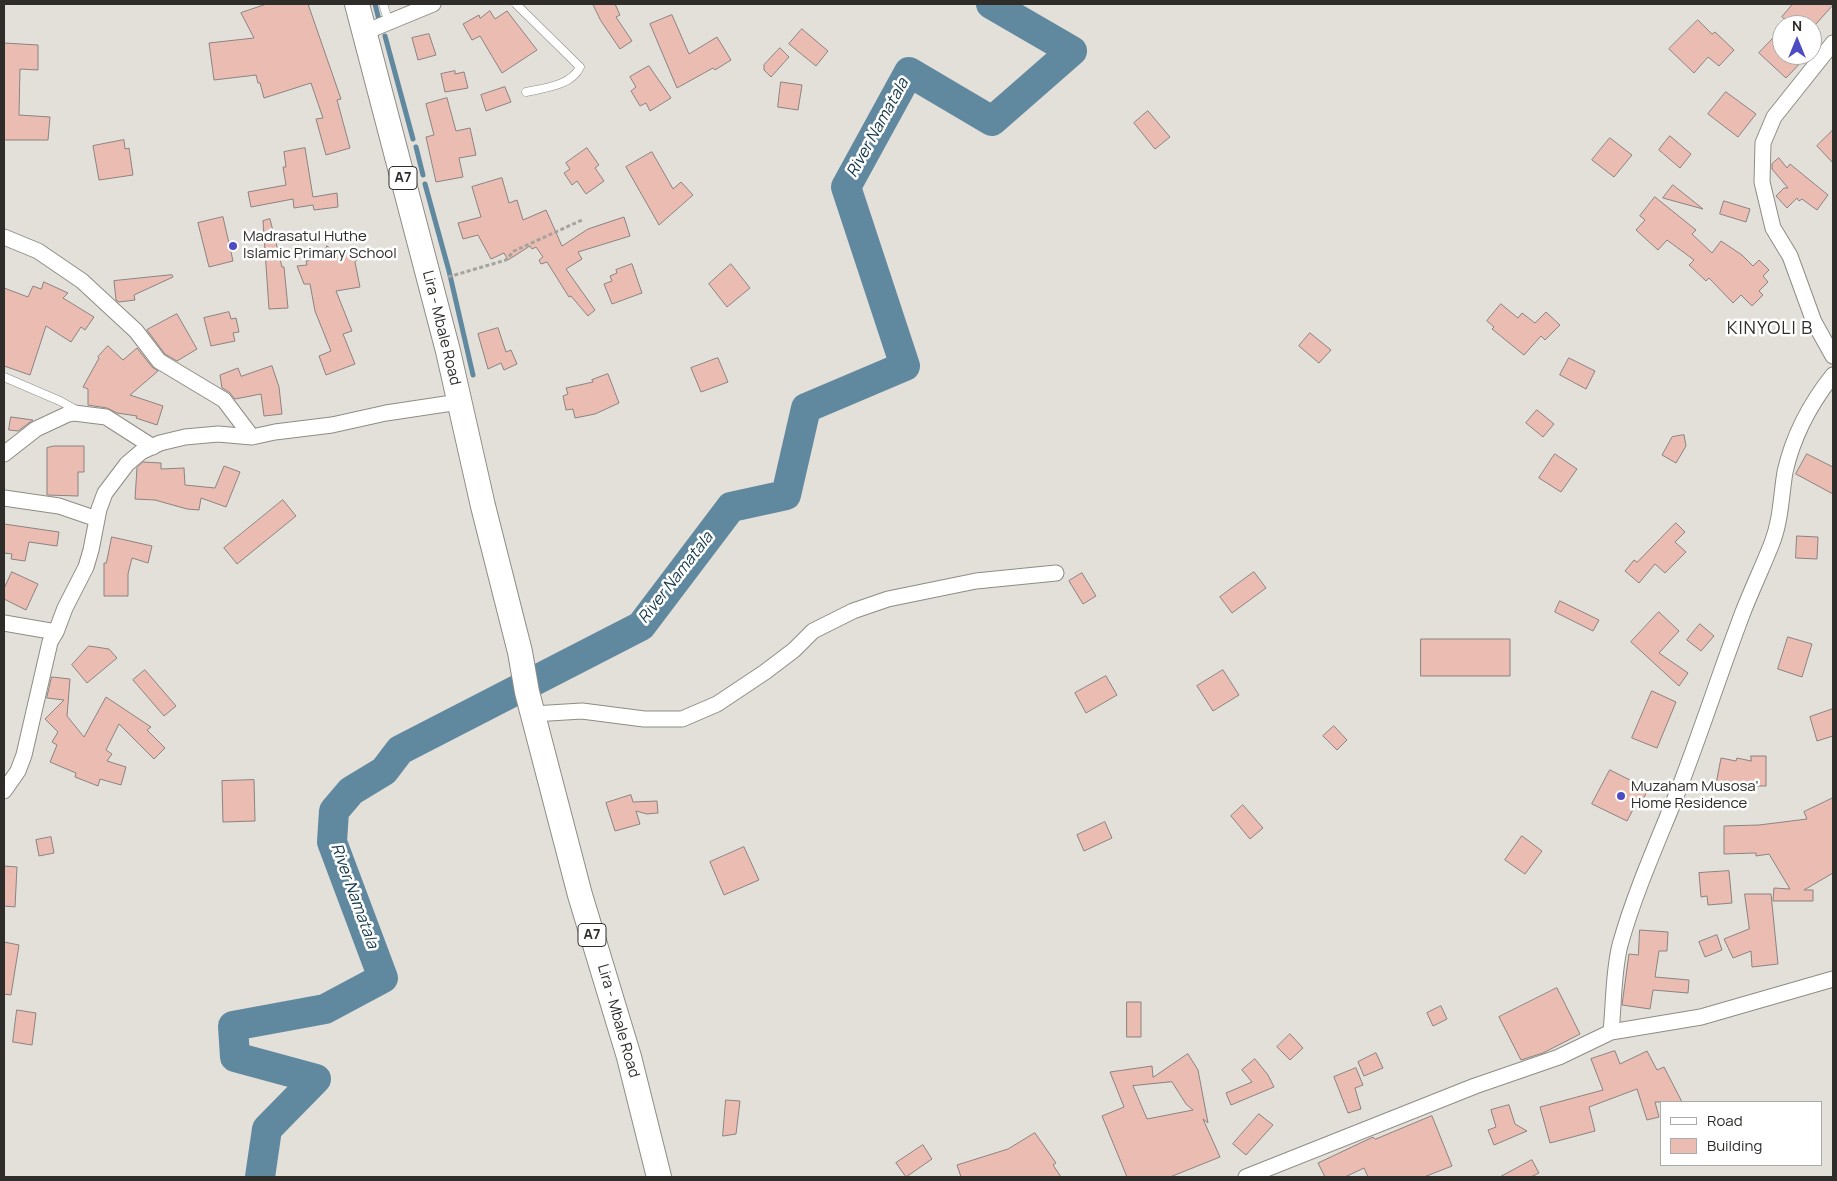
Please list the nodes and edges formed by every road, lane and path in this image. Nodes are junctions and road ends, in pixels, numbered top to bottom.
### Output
1 (358, 4) edge
2 (383, 4) edge
3 (433, 4) edge
4 (516, 4) edge
5 (389, 23) junction
6 (365, 32) junction
7 (1833, 44) edge
8 (526, 92) dead end
9 (582, 220) dead end
10 (4, 237) edge
11 (429, 282) junction
12 (1833, 356) edge
13 (1833, 375) edge
14 (4, 377) edge
15 (459, 402) junction
16 (82, 413) junction
17 (252, 437) junction
18 (153, 447) junction
19 (4, 454) edge
20 (4, 498) edge
21 (97, 519) junction
22 (1056, 573) dead end
23 (4, 623) edge
24 (56, 632) junction
25 (530, 703) junction
26 (4, 790) edge
27 (1833, 978) edge
28 (1612, 1032) junction
29 (659, 1177) edge
30 (1246, 1177) edge

1 - 6 main road, Lira - Mbale Road / A7
2 - 5 lane
3 - 5 street
4 - 8 lane
5 - 6 street
6 - 11 main road, Lira - Mbale Road / A7
7 - 12 street
9 - 11 path
10 - 17 street
11 - 15 main road, Lira - Mbale Road / A7
13 - 28 street
14 - 16 lane
15 - 17 street
15 - 25 main road, Lira - Mbale Road / A7
16 - 18 street
16 - 19 street
17 - 18 street
18 - 21 street
20 - 21 street
21 - 24 street
22 - 25 street
23 - 24 street
24 - 26 street
25 - 29 main road, Lira - Mbale Road / A7
27 - 28 street
28 - 30 street

